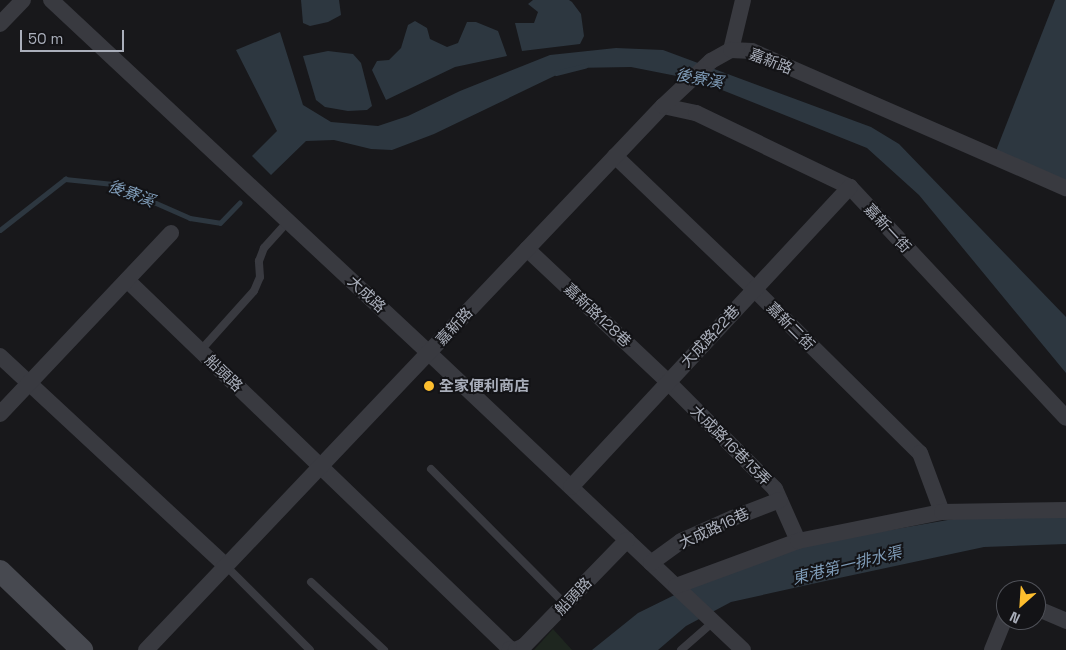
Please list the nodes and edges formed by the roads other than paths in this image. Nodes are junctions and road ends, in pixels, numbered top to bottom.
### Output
1 (23, 0) edge
2 (51, 0) edge
3 (743, 0) edge
4 (0, 24) edge
5 (731, 50) junction
6 (668, 101) junction
7 (615, 156) junction
8 (850, 187) junction
9 (1066, 188) edge
10 (288, 221) junction
11 (171, 233) dead end
12 (528, 249) junction
13 (127, 280) junction
14 (754, 289) junction
15 (201, 350) junction
16 (430, 352) junction
17 (0, 356) edge
18 (668, 382) junction
19 (28, 385) junction
20 (0, 414) edge
21 (1066, 418) edge
22 (322, 467) junction
23 (431, 469) dead end
24 (571, 487) junction
25 (780, 500) junction
26 (1066, 510) edge
27 (942, 512) junction
28 (627, 540) junction
29 (798, 541) junction
30 (651, 563) junction
31 (225, 566) junction
32 (0, 571) edge
33 (311, 582) dead end
34 (678, 588) junction
35 (565, 604) junction
36 (1046, 612) edge
37 (1066, 621) edge
38 (713, 622) junction
39 (1000, 630) edge
40 (82, 650) edge
41 (146, 650) edge
42 (310, 650) edge
43 (384, 650) edge
44 (516, 650) edge
45 (681, 650) edge
46 (744, 650) edge
47 (992, 650) edge

1 - 4 street
2 - 10 street, 大成路
3 - 5 street
5 - 6 street, 嘉新路
5 - 9 street, 嘉新路
6 - 7 street, 嘉新路
6 - 8 street, 嘉新一街
7 - 12 street, 嘉新路
7 - 14 street, 嘉新二街
8 - 14 street, 大成路22巷
8 - 21 street, 嘉新一街
10 - 15 lane
10 - 16 street, 大成路
11 - 13 street
12 - 16 street, 嘉新路
12 - 18 street, 嘉新路128巷
13 - 15 street, 船頭路
13 - 19 street
14 - 18 street, 大成路22巷
14 - 27 street, 嘉新二街
15 - 22 street, 船頭路
16 - 22 street
16 - 24 street, 大成路
17 - 19 street
18 - 24 street, 大成路22巷
18 - 25 street, 大成路16巷13弄
19 - 20 street
19 - 31 street
22 - 31 street
22 - 44 street, 船頭路
23 - 35 lane
24 - 28 street, 大成路
25 - 29 street, 大成路16巷13弄
25 - 30 street, 大成路16巷
26 - 27 street
27 - 29 street
28 - 30 street, 大成路
28 - 35 street, 船頭路
29 - 34 street
30 - 34 street, 大成路
31 - 41 street
31 - 42 lane
32 - 40 main road
33 - 43 lane
34 - 38 street
35 - 44 street, 船頭路
36 - 37 street
38 - 45 lane
38 - 46 street
39 - 47 street

